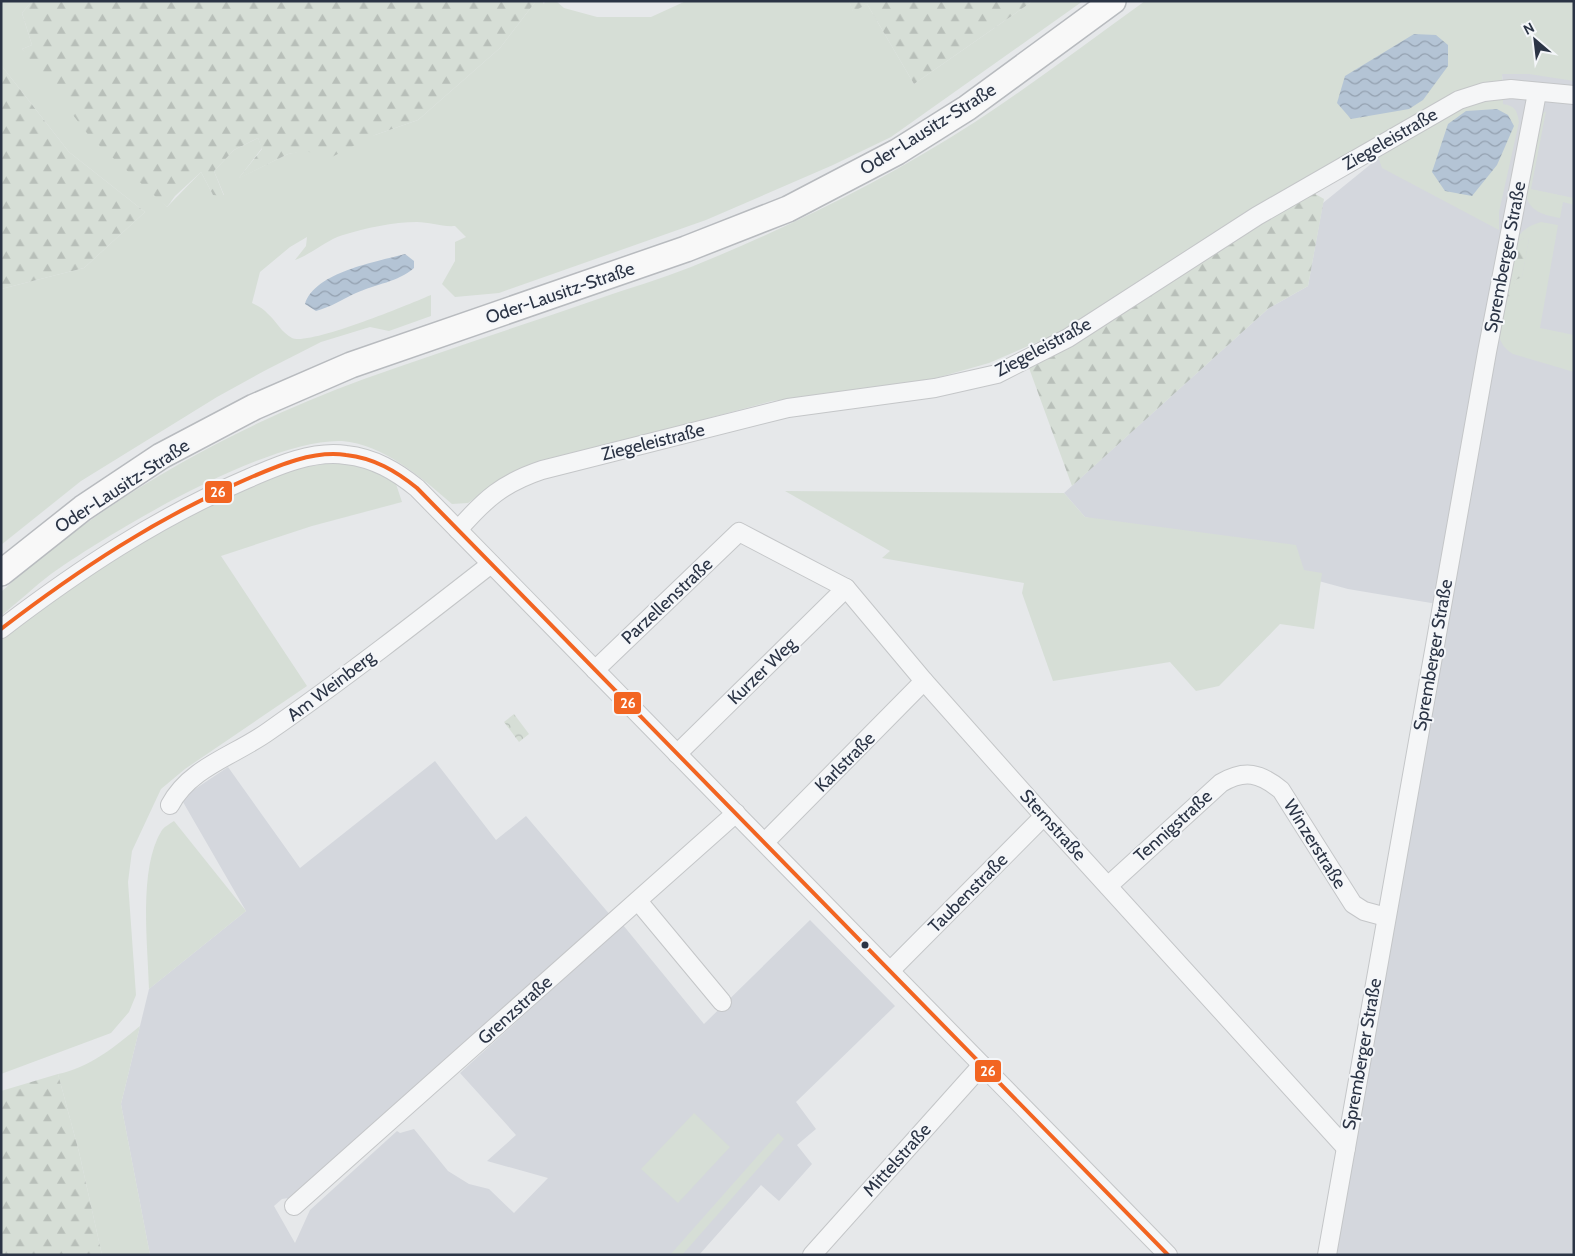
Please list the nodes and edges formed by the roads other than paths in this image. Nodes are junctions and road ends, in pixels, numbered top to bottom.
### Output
1 (1113, 1) edge
2 (1537, 92) junction
3 (1574, 95) edge
4 (458, 530) junction
5 (739, 532) joint
6 (492, 564) junction
7 (1, 573) edge
8 (846, 588) junction
9 (1, 629) edge
10 (595, 670) junction
11 (924, 681) junction
12 (677, 754) junction
13 (1243, 775) joint
14 (170, 805) dead end
15 (736, 813) junction
16 (1044, 816) junction
17 (765, 842) junction
18 (1108, 886) junction
19 (638, 901) junction
20 (1386, 917) junction
21 (891, 970) junction
22 (722, 1002) dead end
23 (982, 1065) junction
24 (1346, 1148) junction
25 (294, 1206) dead end
26 (813, 1254) edge
27 (1168, 1255) edge
28 (1326, 1255) edge

1 - 7 highway, Oder-Lausitz-Straße
2 - 3 street
2 - 4 street, Ziegeleistraße
2 - 20 street, Spremberger Straße
4 - 6 street
4 - 9 street
5 - 8 street, Sternstraße
5 - 10 street, Parzellenstraße
6 - 10 street
6 - 14 street, Am Weinberg
8 - 11 street, Sternstraße
8 - 12 street, Kurzer Weg
10 - 12 street
11 - 16 street, Sternstraße
11 - 17 street, Karlstraße
12 - 15 street
13 - 18 street, Tennigstraße
13 - 20 street, Winzerstraße
15 - 17 street
15 - 19 street, Grenzstraße
16 - 18 street, Sternstraße
16 - 21 street, Taubenstraße
17 - 21 street
18 - 24 street, Sternstraße
19 - 22 street
19 - 25 street, Grenzstraße
20 - 24 street, Spremberger Straße
21 - 23 street
23 - 26 street, Mittelstraße
23 - 27 street
24 - 28 street, Spremberger Straße

